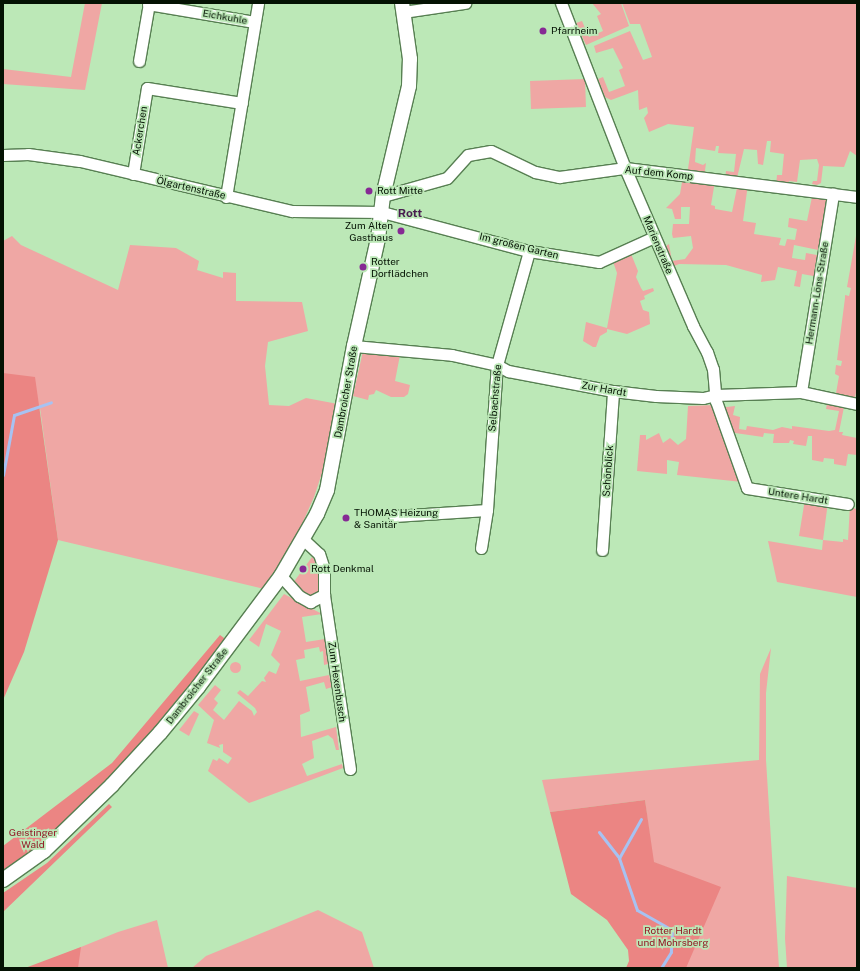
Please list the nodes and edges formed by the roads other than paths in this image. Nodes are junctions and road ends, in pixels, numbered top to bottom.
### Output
1 (258, 3) edge
2 (465, 3) edge
3 (562, 3) edge
4 (148, 4) edge
5 (402, 7) edge
6 (254, 22) junction
7 (139, 61) dead end
8 (242, 103) junction
9 (3, 155) edge
10 (625, 168) junction
11 (133, 174) junction
12 (833, 194) junction
13 (383, 196) junction
14 (226, 197) junction
15 (857, 197) edge
16 (382, 212) junction
17 (654, 237) junction
18 (530, 251) junction
19 (354, 346) junction
20 (496, 365) junction
21 (613, 391) junction
22 (801, 392) junction
23 (716, 395) junction
24 (857, 404) edge
25 (747, 488) joint
26 (848, 504) dead end
27 (487, 510) junction
28 (394, 516) dead end
29 (303, 540) junction
30 (481, 548) dead end
31 (602, 550) dead end
32 (281, 576) junction
33 (324, 595) junction
34 (350, 769) dead end
35 (3, 880) edge

1 - 6 street, Eichkuhle
2 - 5 street
3 - 10 street, Marienstraße
4 - 6 street, Eichkuhle
4 - 7 street
5 - 13 street, Dambroicher Straße
6 - 8 street, Eichkuhle
8 - 11 street, Ackerchen
8 - 14 street, Eichkuhle
9 - 11 street, Ölgartenstraße
10 - 12 street, Auf dem Komp
10 - 13 street, Auf dem Komp
10 - 17 street, Marienstraße
11 - 14 street, Ölgartenstraße
12 - 15 street, Auf dem Komp
12 - 22 street, Hermann-Löns-Straße
13 - 16 street, Dambroicher Straße
14 - 16 street, Ölgartenstraße
16 - 18 street, Im großen Garten
16 - 19 street, Dambroicher Straße
17 - 18 street, Im großen Garten
17 - 23 street, Marienstraße
18 - 20 street, Selbachstraße
19 - 20 street, Zur Hardt
19 - 29 street, Dambroicher Straße
20 - 21 street, Zur Hardt
20 - 27 street, Selbachstraße
21 - 23 street, Zur Hardt
21 - 31 street, Schönblick
22 - 23 street, Zur Hardt
22 - 24 street, Zur Hardt
23 - 25 street, Marienstraße
25 - 26 street, Untere Hardt
27 - 28 street
27 - 30 street, Selbachstraße
29 - 32 street, Dambroicher Straße
29 - 33 street, Zum Hexenbusch
32 - 33 street
32 - 35 street, Dambroicher Straße
33 - 34 street, Zum Hexenbusch

